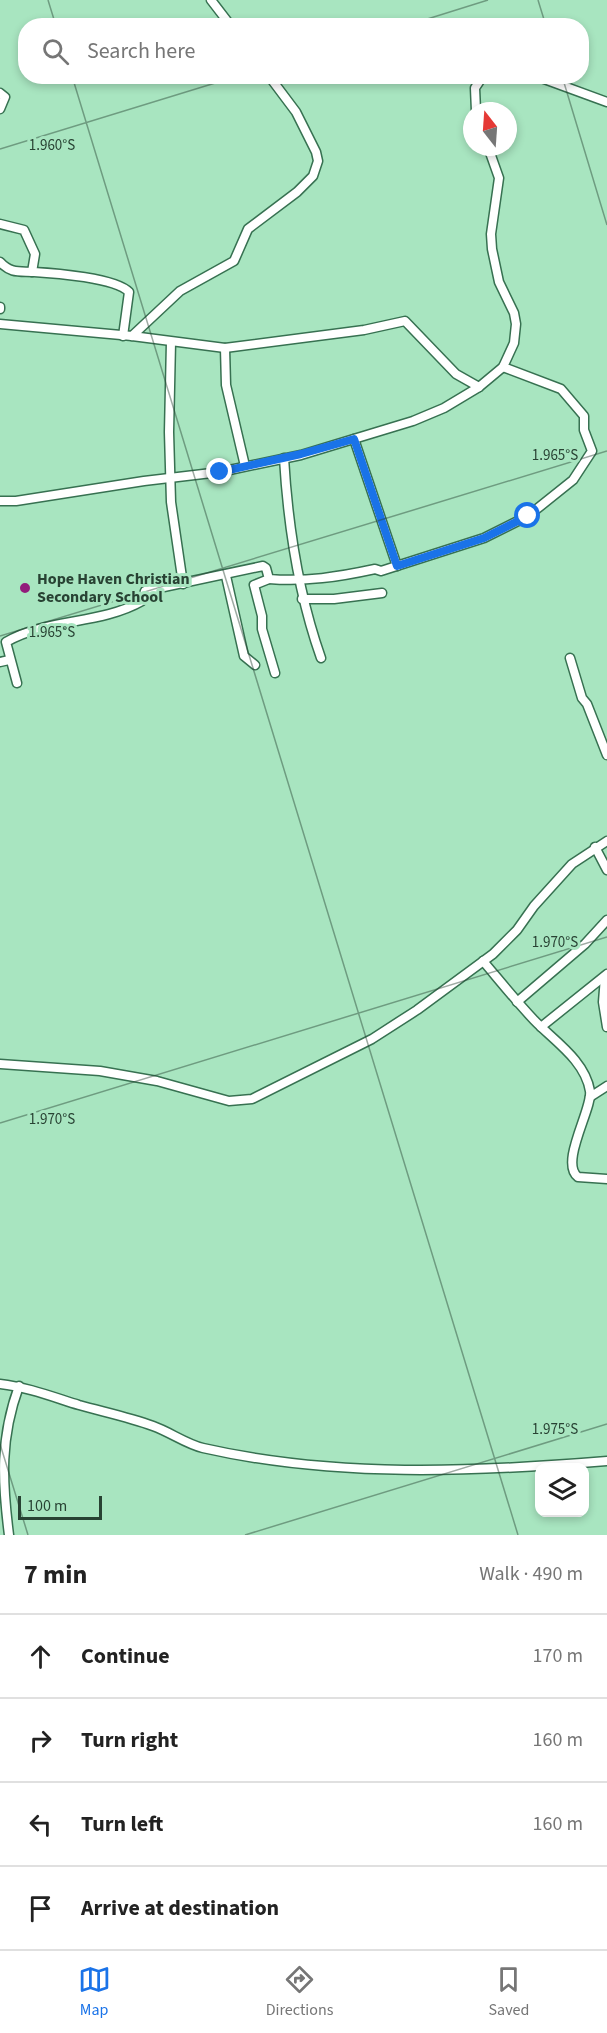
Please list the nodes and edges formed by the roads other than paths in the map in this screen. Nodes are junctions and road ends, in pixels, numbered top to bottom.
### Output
1 (211, 0) edge
2 (225, 18) edge
3 (275, 84) edge
4 (478, 84) edge
5 (558, 84) edge
6 (476, 102) edge
7 (607, 102) edge
8 (491, 156) edge
9 (0, 224) edge
10 (0, 262) edge
11 (32, 272) junction
12 (0, 324) edge
13 (128, 336) junction
14 (171, 342) junction
15 (225, 348) junction
16 (502, 368) junction
17 (479, 387) junction
18 (354, 439) junction
19 (284, 458) junction
20 (245, 466) junction
21 (170, 478) junction
22 (0, 501) edge
23 (397, 566) junction
24 (226, 576) junction
25 (268, 579) junction
26 (300, 581) junction
27 (183, 584) junction
28 (382, 593) dead end
29 (302, 599) junction
30 (321, 657) dead end
31 (570, 658) dead end
32 (5, 661) edge
33 (255, 665) dead end
34 (275, 674) dead end
35 (17, 683) dead end
36 (607, 755) edge
37 (607, 841) edge
38 (595, 847) junction
39 (607, 870) edge
40 (607, 920) edge
41 (483, 961) junction
42 (606, 975) edge
43 (517, 1002) junction
44 (541, 1027) junction
45 (607, 1027) edge
46 (0, 1064) edge
47 (607, 1086) edge
48 (591, 1097) junction
49 (607, 1179) edge
50 (0, 1384) edge
51 (19, 1386) junction
52 (607, 1461) edge
53 (9, 1535) edge

1 - 2 street
3 - 13 street
4 - 6 street
5 - 7 street
8 - 16 street
9 - 11 street
10 - 11 street
11 - 13 street
12 - 13 street
13 - 14 street
14 - 15 street
14 - 21 street
15 - 17 street
15 - 20 street
16 - 17 street
16 - 23 street
17 - 18 street
18 - 19 street
18 - 23 street
19 - 20 street
19 - 26 street
20 - 21 street
21 - 22 street
21 - 27 street
23 - 26 street
24 - 25 street
24 - 27 street
24 - 33 street
25 - 26 street
25 - 34 street
26 - 29 street
27 - 32 street
28 - 29 street
29 - 30 street
31 - 36 street
32 - 35 street
37 - 38 street
38 - 39 street
38 - 41 street
40 - 43 street
41 - 43 street
41 - 46 street
42 - 44 street
42 - 45 street
43 - 44 street
44 - 48 street
47 - 48 street
48 - 49 street
50 - 51 street
51 - 52 street
51 - 53 street

